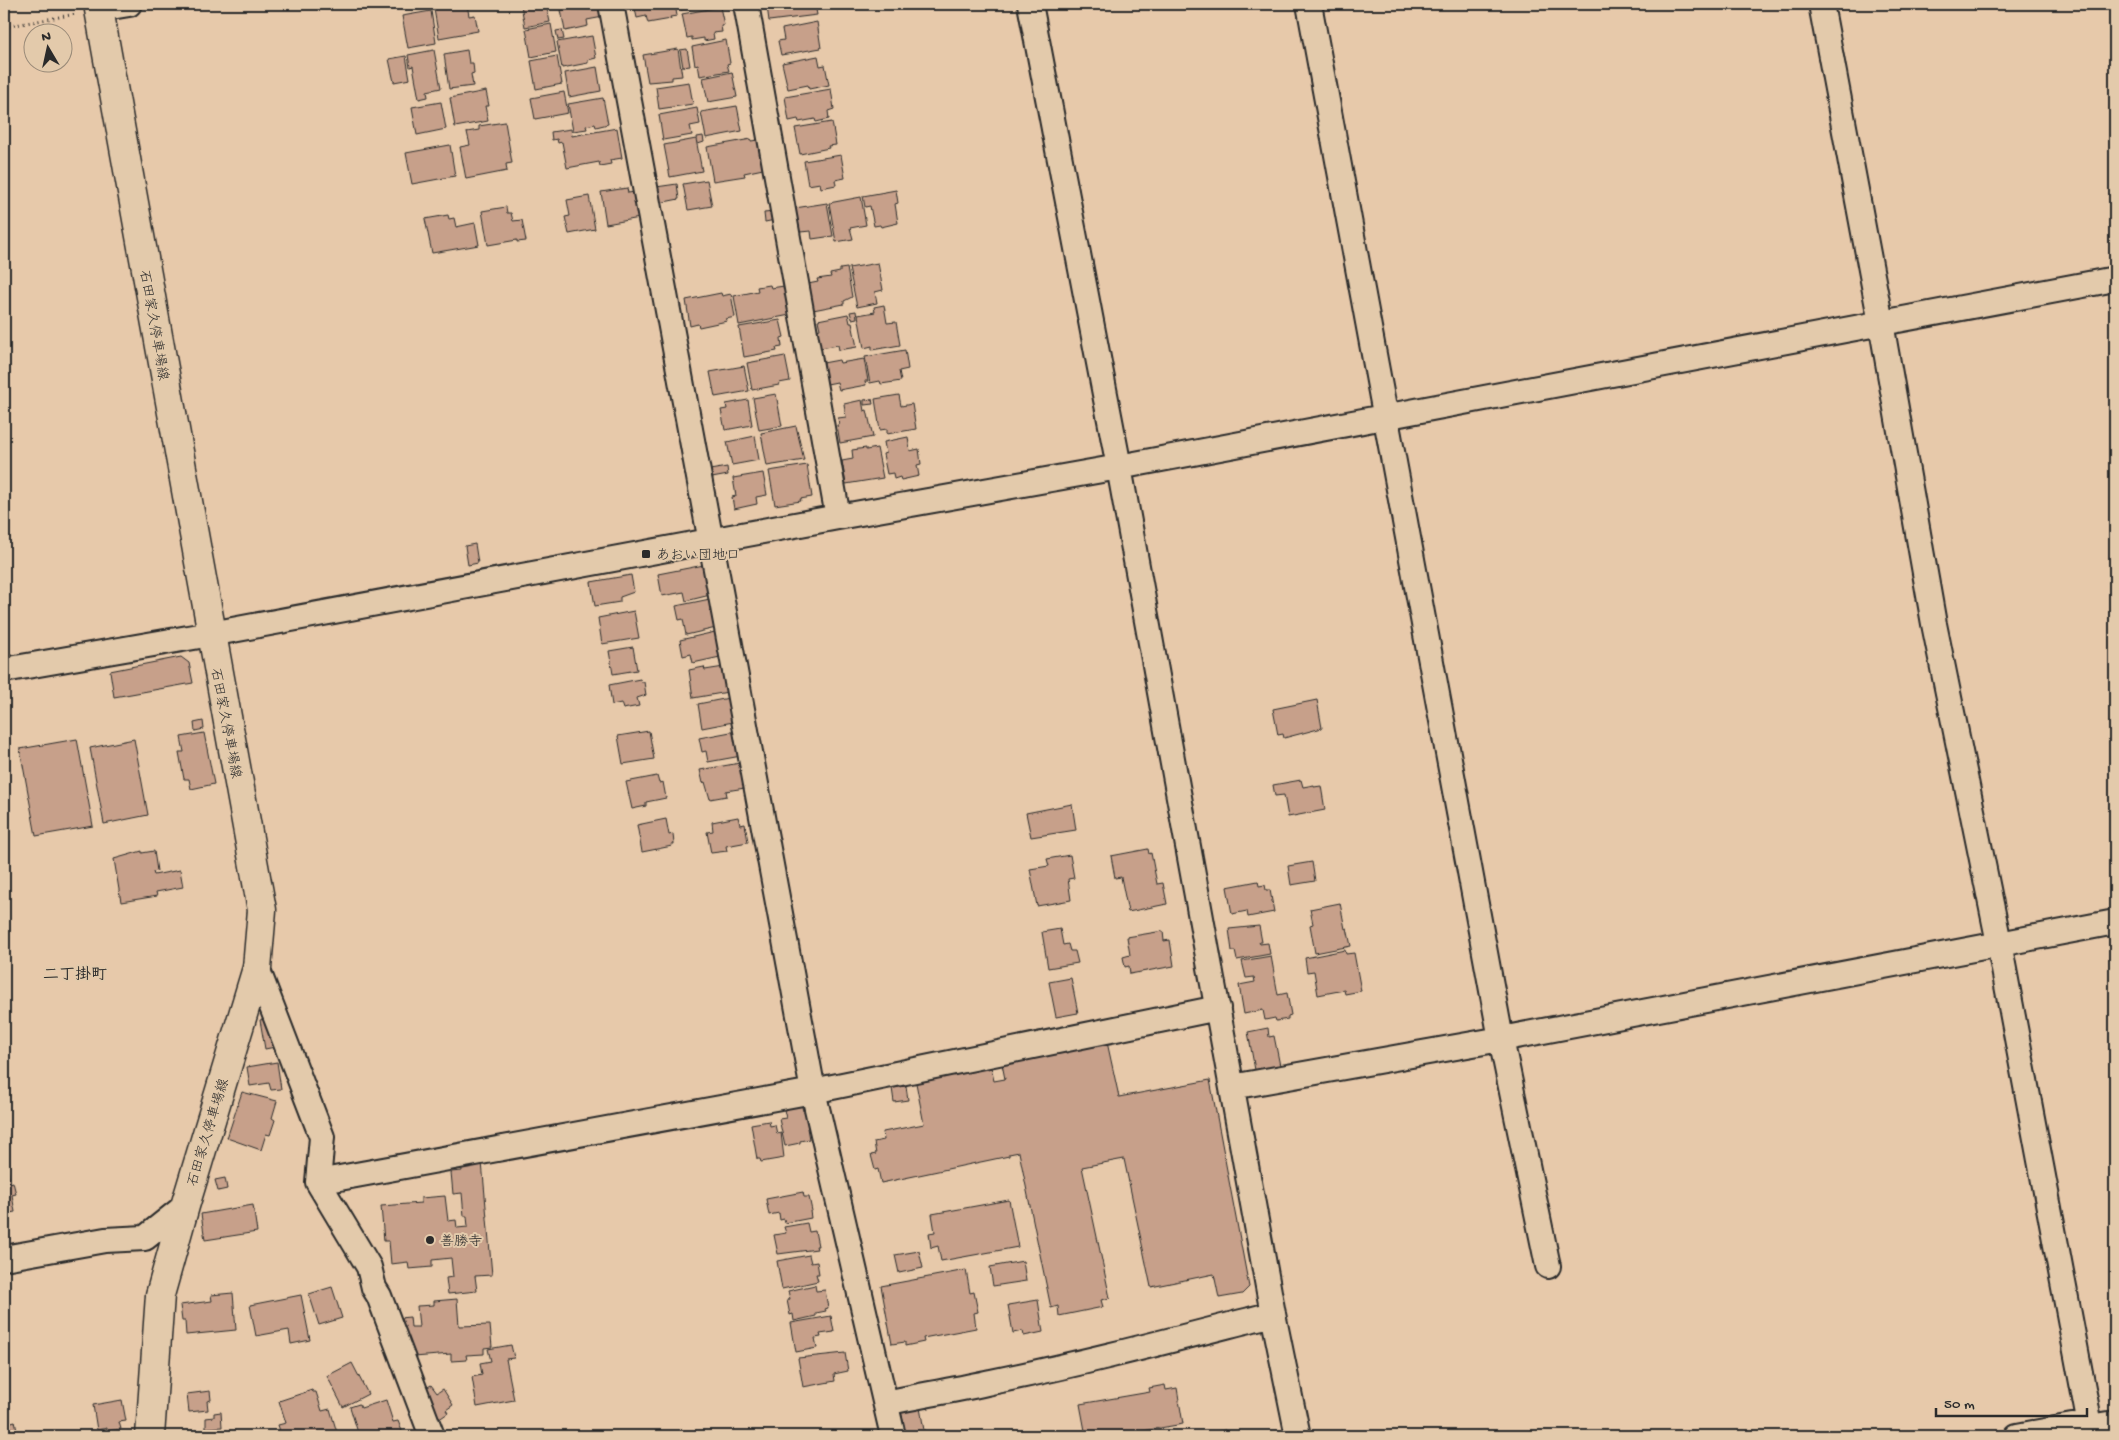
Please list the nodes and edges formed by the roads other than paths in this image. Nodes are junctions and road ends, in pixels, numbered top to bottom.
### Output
1 (129, 4) edge
2 (611, 4) edge
3 (746, 4) edge
4 (1030, 4) edge
5 (1309, 4) edge
6 (1821, 4) edge
7 (98, 7) edge
8 (2115, 279) edge
9 (1882, 322) junction
10 (1385, 416) junction
11 (1118, 467) junction
12 (838, 516) junction
13 (711, 540) junction
14 (211, 634) junction
15 (4, 670) edge
16 (2115, 922) edge
17 (1999, 943) junction
18 (257, 968) junction
19 (1218, 1008) junction
20 (1501, 1039) junction
21 (1232, 1087) junction
22 (813, 1091) junction
23 (318, 1182) junction
24 (185, 1206) junction
25 (4, 1258) edge
26 (1548, 1266) dead end
27 (1273, 1314) junction
28 (886, 1403) junction
29 (2115, 1423) edge
30 (2091, 1432) edge
31 (150, 1436) edge
32 (432, 1436) edge
33 (893, 1436) edge
34 (1298, 1436) edge
35 (2017, 1436) edge

1 - 7 street
2 - 13 street
3 - 12 street
4 - 11 street
5 - 10 street
6 - 9 street
7 - 14 main road, 石田家久停車場線
8 - 9 street
9 - 10 street
9 - 17 street
10 - 11 street
10 - 20 street
11 - 12 street
11 - 19 street
12 - 13 street
13 - 14 street
13 - 22 street
14 - 15 street
14 - 18 main road, 石田家久停車場線
16 - 17 street
17 - 20 street
17 - 30 street
18 - 23 street
18 - 24 main road, 石田家久停車場線
19 - 21 street
19 - 22 street
20 - 21 street
20 - 26 street
21 - 27 street
22 - 23 street
22 - 28 street
23 - 32 street
24 - 25 street
24 - 31 main road, 石田家久停車場線
27 - 28 street
27 - 34 street
28 - 33 street
29 - 30 street
30 - 35 street

